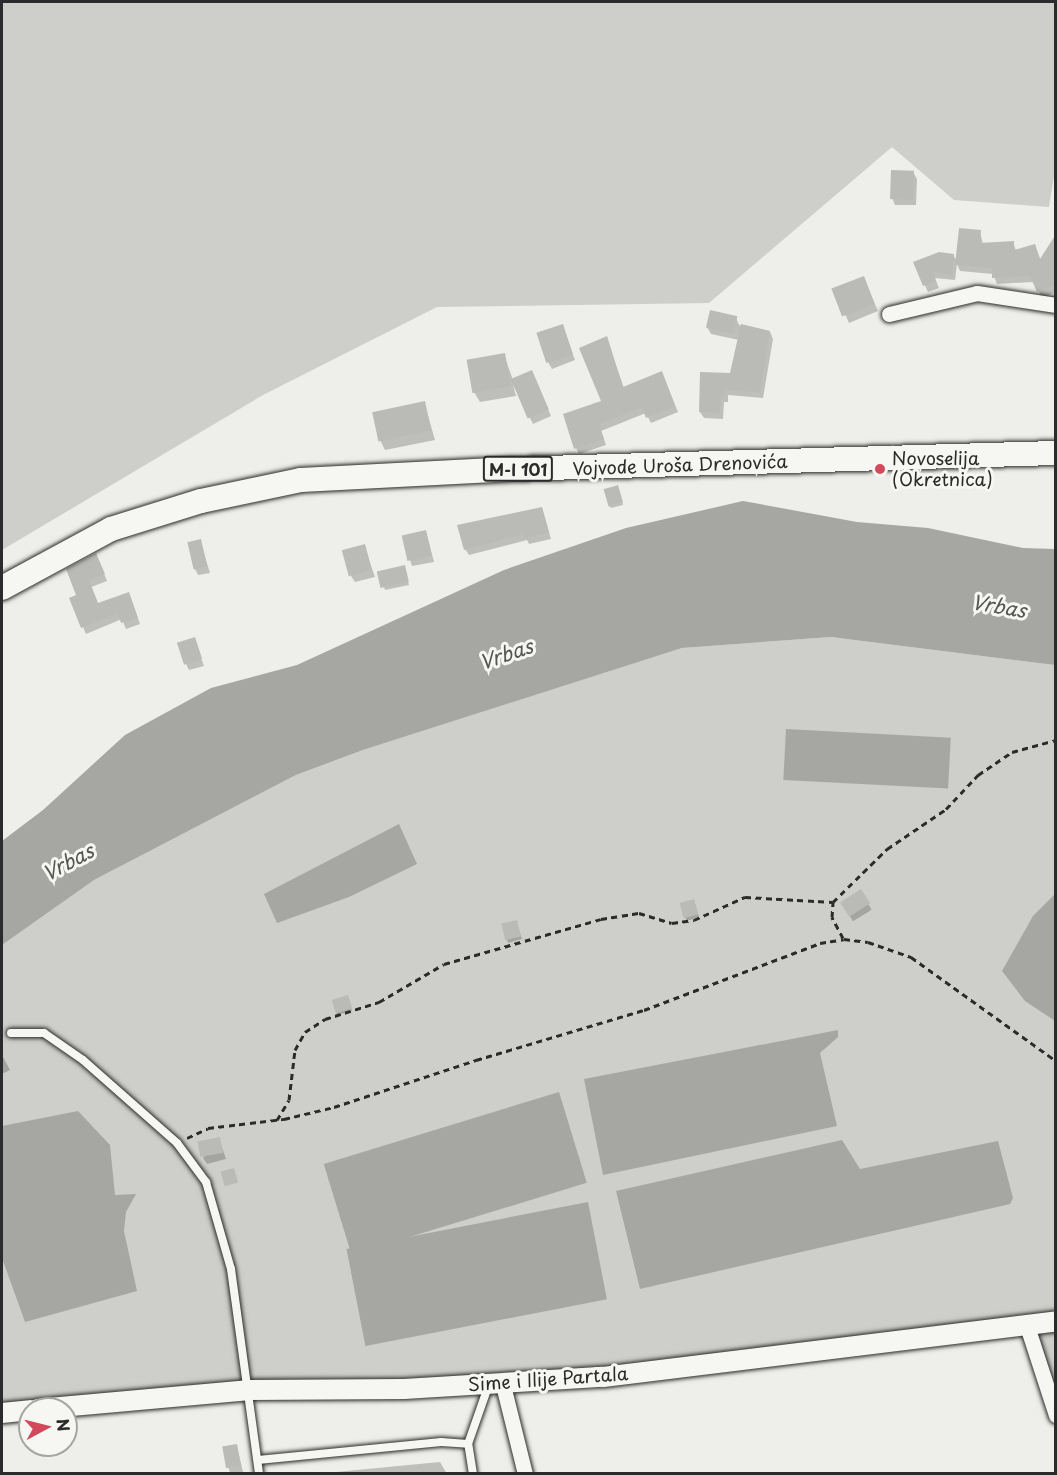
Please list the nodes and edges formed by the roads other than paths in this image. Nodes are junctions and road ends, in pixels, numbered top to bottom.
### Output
1 (1056, 305) edge
2 (889, 314) dead end
3 (1056, 453) edge
4 (2, 588) edge
5 (11, 1033) dead end
6 (1056, 1321) edge
7 (1027, 1326) junction
8 (496, 1382) junction
9 (249, 1390) junction
10 (78, 1405) edge
11 (18, 1411) edge
12 (2, 1413) edge
13 (1056, 1415) edge
14 (468, 1444) junction
15 (258, 1460) junction
16 (259, 1473) edge
17 (473, 1473) edge
18 (525, 1473) edge

1 - 2 street
3 - 4 main road, Vojvode Uroša Drenovića / M-I 101
5 - 9 lane
6 - 7 street, Sime i Ilije Partala
7 - 8 street, Sime i Ilije Partala
7 - 13 street
8 - 9 street, Sime i Ilije Partala
8 - 14 lane
8 - 18 street
9 - 10 street, Sime i Ilije Partala
9 - 15 lane
11 - 12 street
14 - 15 lane
14 - 17 lane
15 - 16 lane

